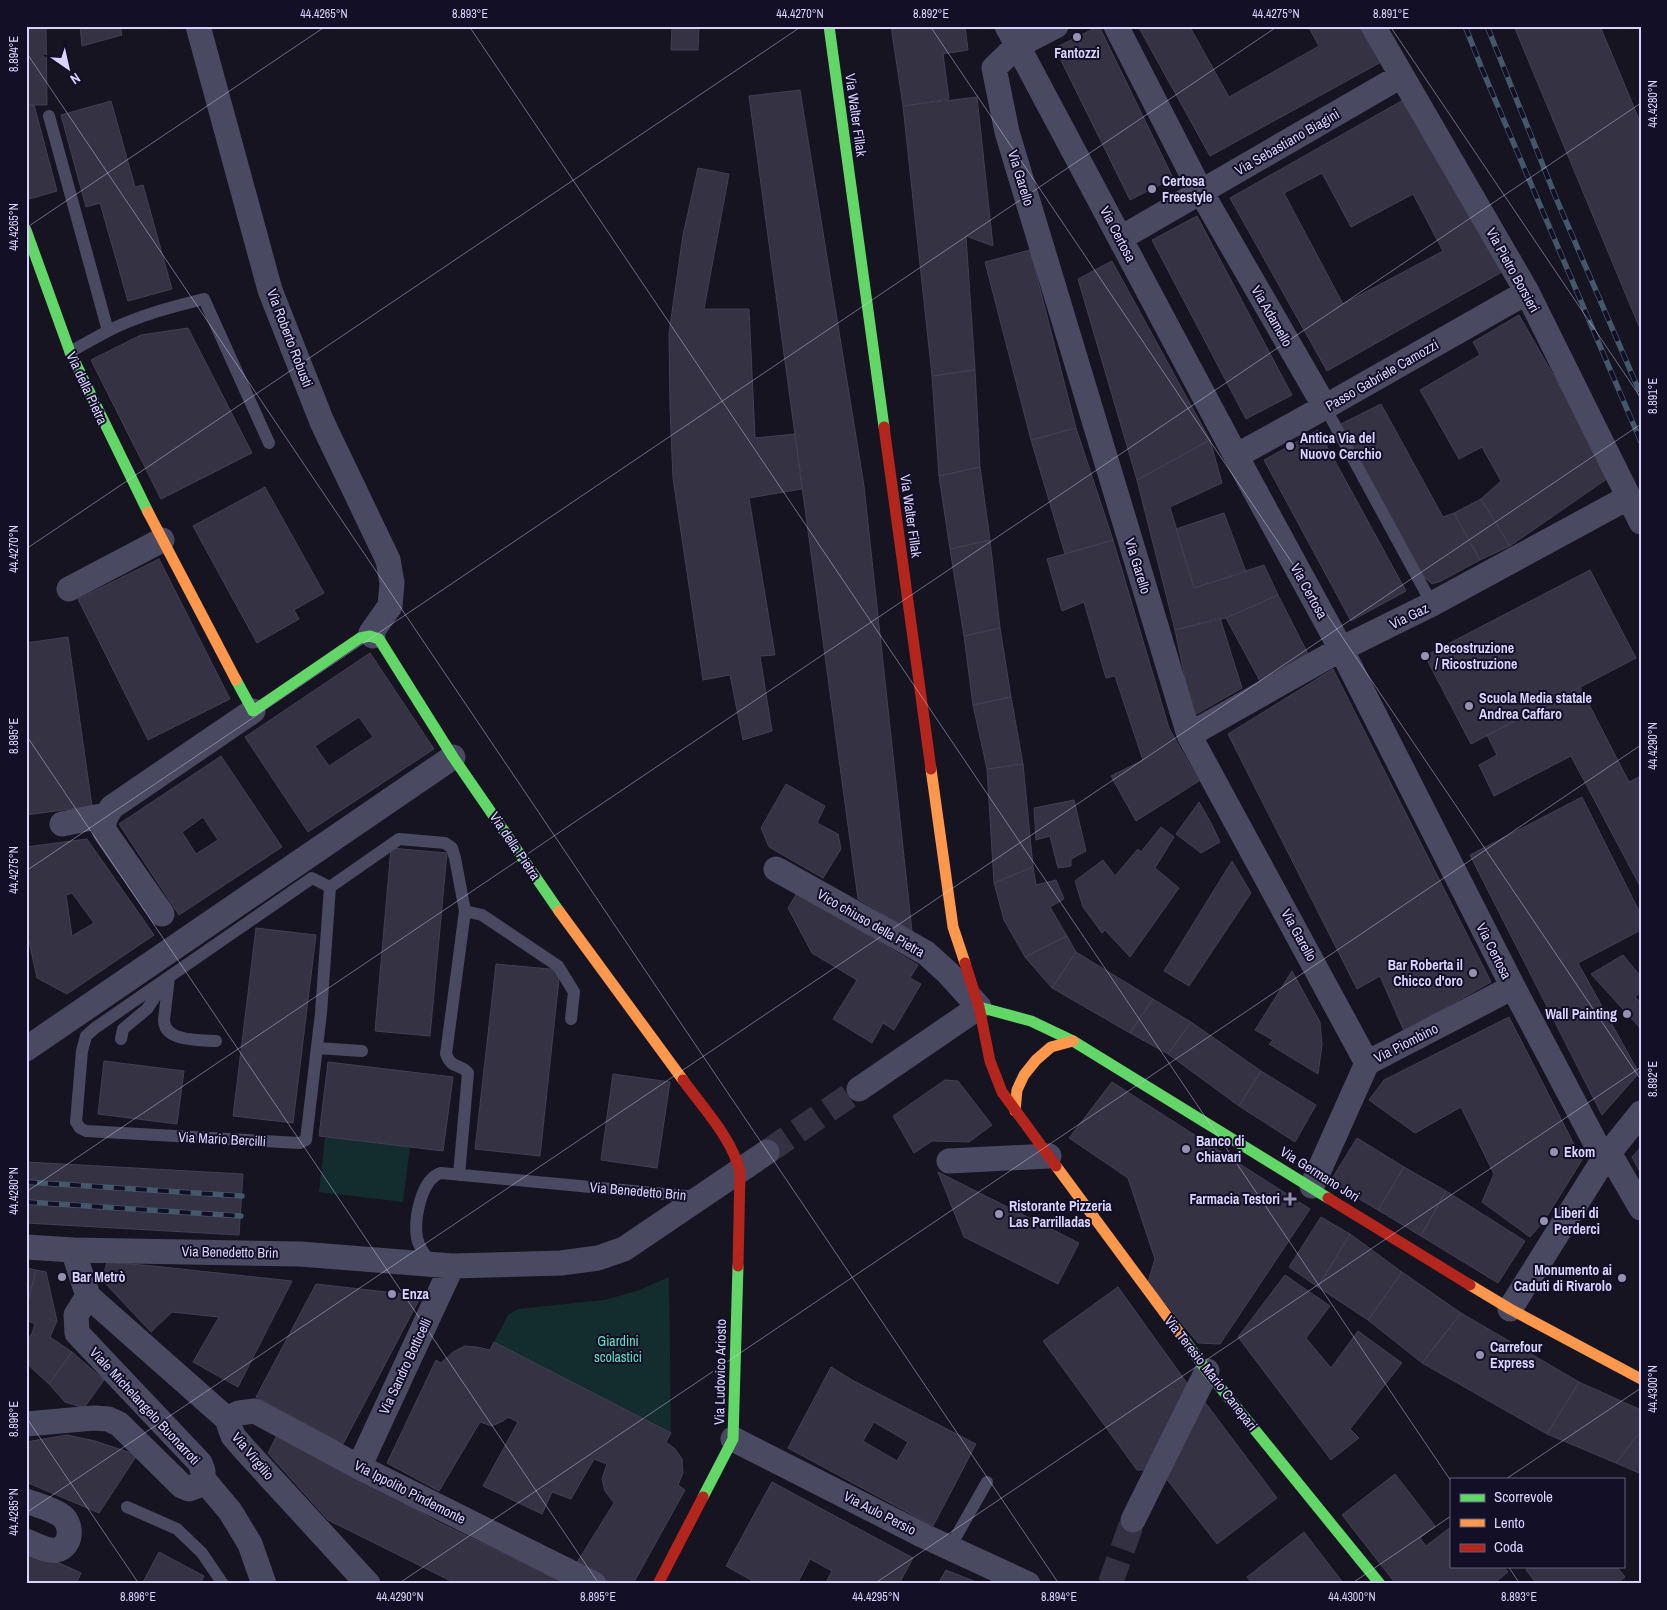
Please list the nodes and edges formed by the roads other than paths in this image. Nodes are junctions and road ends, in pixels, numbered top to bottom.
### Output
1 (198, 26) edge
2 (829, 26) edge
3 (1056, 26) edge
4 (1116, 26) edge
5 (1373, 26) edge
6 (1012, 36) edge
7 (1401, 76) junction
8 (49, 116) dead end
9 (1201, 192) junction
10 (26, 230) edge
11 (1121, 238) junction
12 (1527, 292) junction
13 (108, 331) junction
14 (70, 352) junction
15 (1324, 408) junction
16 (270, 442) dead end
17 (1236, 456) junction
18 (1629, 497) junction
19 (1641, 522) edge
20 (162, 540) junction
21 (69, 589) dead end
22 (1432, 604) junction
23 (373, 636) junction
24 (1341, 649) junction
25 (254, 711) junction
26 (1189, 735) junction
27 (453, 757) junction
28 (106, 816) junction
29 (62, 824) dead end
30 (776, 869) dead end
31 (306, 870) junction
32 (330, 887) junction
33 (465, 911) junction
34 (162, 914) dead end
35 (169, 977) junction
36 (1513, 987) junction
37 (979, 1007) junction
38 (571, 1019) dead end
39 (30, 1038) edge
40 (121, 1039) dead end
41 (216, 1041) dead end
42 (1073, 1041) junction
43 (317, 1048) junction
44 (362, 1051) dead end
45 (1367, 1063) junction
46 (859, 1089) tunnel mouth
47 (1015, 1110) junction
48 (1641, 1113) edge
49 (767, 1152) tunnel mouth
50 (1049, 1156) junction
51 (1606, 1156) junction
52 (949, 1161) dead end
53 (740, 1172) junction
54 (459, 1175) junction
55 (1312, 1186) junction
56 (702, 1197) junction
57 (1641, 1208) edge
58 (26, 1246) edge
59 (73, 1250) junction
60 (443, 1265) junction
61 (88, 1296) junction
62 (1510, 1309) junction
63 (1207, 1371) junction
64 (1641, 1380) edge
65 (227, 1420) junction
66 (26, 1424) edge
67 (733, 1440) junction
68 (359, 1466) junction
69 (203, 1479) junction
70 (987, 1482) dead end
71 (26, 1501) edge
72 (127, 1507) dead end
73 (1133, 1520) tunnel mouth
74 (26, 1541) edge
75 (950, 1547) junction
76 (223, 1584) edge
77 (264, 1584) edge
78 (368, 1584) edge
79 (594, 1584) edge
80 (658, 1584) edge
81 (1028, 1584) edge
82 (1380, 1584) edge

1 - 23 street, Via Roberto Robusti
2 - 37 main road, Via Walter Fillak
3 - 6 street
4 - 9 street, Via Adamello
5 - 7 street, Via Pietro Borsieri
6 - 11 street, Via Certosa
6 - 26 street, Via Garello
7 - 9 street, Via Sebastiano Biagini
7 - 12 street, Via Pietro Borsieri
8 - 13 lane
9 - 11 street, Via Sebastiano Biagini
9 - 15 street, Via Adamello
10 - 14 main road, Via della Pietra
11 - 17 street, Via Certosa
12 - 15 street, Passo Gabriele Camozzi
12 - 18 street, Via Pietro Borsieri
13 - 14 lane
13 - 16 lane
14 - 20 main road, Via della Pietra
15 - 17 street, Passo Gabriele Camozzi
15 - 22 lane, Via Adamello
17 - 24 street, Via Certosa
18 - 19 street, Via Pietro Borsieri
18 - 22 street, Via Gaz
20 - 21 street
20 - 25 main road, Via della Pietra
22 - 24 street, Via Gaz
23 - 25 main road
23 - 27 main road, Via della Pietra
24 - 26 street, Via Gaz
24 - 36 street, Via Certosa
25 - 28 street
26 - 45 street, Via Garello
27 - 31 street, Via Mario Bercilli
27 - 53 main road, Via della Pietra
28 - 29 street
28 - 34 street
30 - 37 street, Vico chiuso della Pietra
31 - 32 lane
31 - 35 lane, Via Mario Bercilli
31 - 39 street, Via Mario Bercilli
32 - 33 lane
32 - 43 lane, Via Mario Bercilli
33 - 38 lane
33 - 54 lane
35 - 40 lane
35 - 41 lane
35 - 43 lane, Via Mario Bercilli
36 - 45 street, Via Piombino
36 - 51 street, Via Certosa
37 - 42 main road, Via Germano Jori
37 - 46 street
37 - 47 main road, Via Teresio Mario Canepari
42 - 47 main road
42 - 55 main road, Via Germano Jori
43 - 44 lane
45 - 55 street, Via Piombino
47 - 50 main road, Via Teresio Mario Canepari
48 - 51 street
49 - 53 street, Via Benedetto Brin
50 - 52 street
50 - 63 main road, Via Teresio Mario Canepari
51 - 57 street, Via Certosa
51 - 62 street
53 - 56 street, Via Benedetto Brin
53 - 67 main road, Via Ludovico Ariosto
54 - 56 lane, Via Benedetto Brin
54 - 60 lane, Via Benedetto Brin
55 - 62 main road, Via Germano Jori
56 - 60 street, Via Benedetto Brin
58 - 59 street, Via Benedetto Brin
59 - 60 street, Via Benedetto Brin
59 - 61 street
60 - 68 street, Via Sandro Botticelli
61 - 65 street, Via Virgilio
61 - 69 street, Viale Michelangelo Buonarroti
62 - 64 main road, Via Germano Jori
63 - 73 street
63 - 82 main road, Via Teresio Mario Canepari
65 - 68 street, Via Ippolito Pindemonte
65 - 78 street, Via Virgilio
66 - 69 street
67 - 75 street, Via Aulo Persio
67 - 80 main road, Via Ludovico Ariosto
68 - 79 street, Via Ippolito Pindemonte
69 - 77 street, Viale Michelangelo Buonarroti
70 - 75 lane
71 - 74 street
72 - 76 lane
75 - 81 street, Via Aulo Persio

